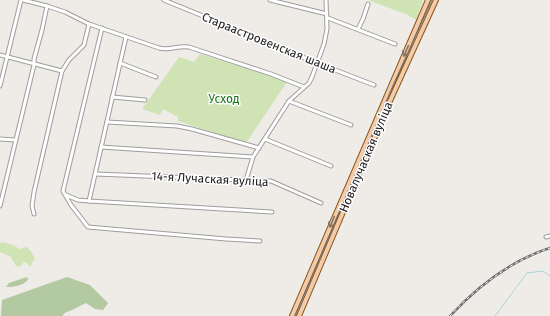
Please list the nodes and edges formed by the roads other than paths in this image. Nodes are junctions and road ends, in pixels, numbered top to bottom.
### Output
1 (22, 0) edge
2 (164, 0) edge
3 (270, 0) edge
4 (326, 0) edge
5 (428, 0) edge
6 (436, 0) edge
7 (368, 4) dead end
8 (47, 6) junction
9 (327, 14) junction
10 (422, 16) junction
11 (328, 18) junction
12 (427, 18) junction
13 (89, 24) junction
14 (102, 28) junction
15 (358, 29) junction
16 (126, 37) junction
17 (395, 44) dead end
18 (0, 55) edge
19 (7, 57) junction
20 (120, 63) junction
21 (317, 63) junction
22 (34, 65) junction
23 (62, 71) junction
24 (156, 77) dead end
25 (374, 85) dead end
26 (0, 86) edge
27 (304, 87) junction
28 (112, 97) junction
29 (145, 100) dead end
30 (289, 101) junction
31 (107, 122) junction
32 (351, 125) dead end
33 (0, 139) edge
34 (265, 139) junction
35 (15, 140) junction
36 (102, 147) junction
37 (259, 148) junction
38 (253, 157) junction
39 (331, 166) dead end
40 (96, 174) junction
41 (246, 180) junction
42 (66, 195) junction
43 (89, 201) junction
44 (320, 203) dead end
45 (0, 206) edge
46 (272, 212) dead end
47 (34, 214) dead end
48 (260, 241) dead end
49 (300, 296) junction
50 (306, 298) junction
51 (292, 316) edge
52 (299, 316) edge

1 - 8 street
1 - 19 street
2 - 21 street, Стараастровенская шаша
3 - 9 street
4 - 9 street
5 - 10 main road, Новалучаская вуліца
6 - 12 main road, Новалучаская вуліца
7 - 15 street
8 - 13 street
8 - 22 street
9 - 11 street
10 - 12 street
10 -> 49 main road, Новалучаская вуліца
11 - 15 street
11 - 21 street
12 - 50 main road, Новалучаская вуліца
13 - 14 street
13 - 23 street
14 - 16 street
14 - 42 street
15 - 17 street
16 - 20 street
16 - 27 street
18 - 19 street
19 - 22 street
19 - 26 street
20 - 24 street
20 - 28 street
21 - 25 street, Стараастровенская шаша
21 - 27 street
22 - 23 street
22 - 35 street
23 - 47 street
27 - 30 street
28 - 29 street
28 - 31 street
30 - 32 street
30 - 34 street
31 - 36 street
31 - 37 street
33 - 35 street
34 - 37 street
34 - 39 street
35 - 45 street
36 - 38 street
36 - 40 street
37 - 38 street
38 - 41 street
40 - 41 street, 14-я Лучаская вуліца
40 - 43 street
41 - 44 street, 14-я Лучаская вуліца
42 - 43 street
42 - 48 street
43 - 46 street
49 - 50 street
49 - 51 main road, Новалучаская вуліца
50 - 52 main road, Новалучаская вуліца

